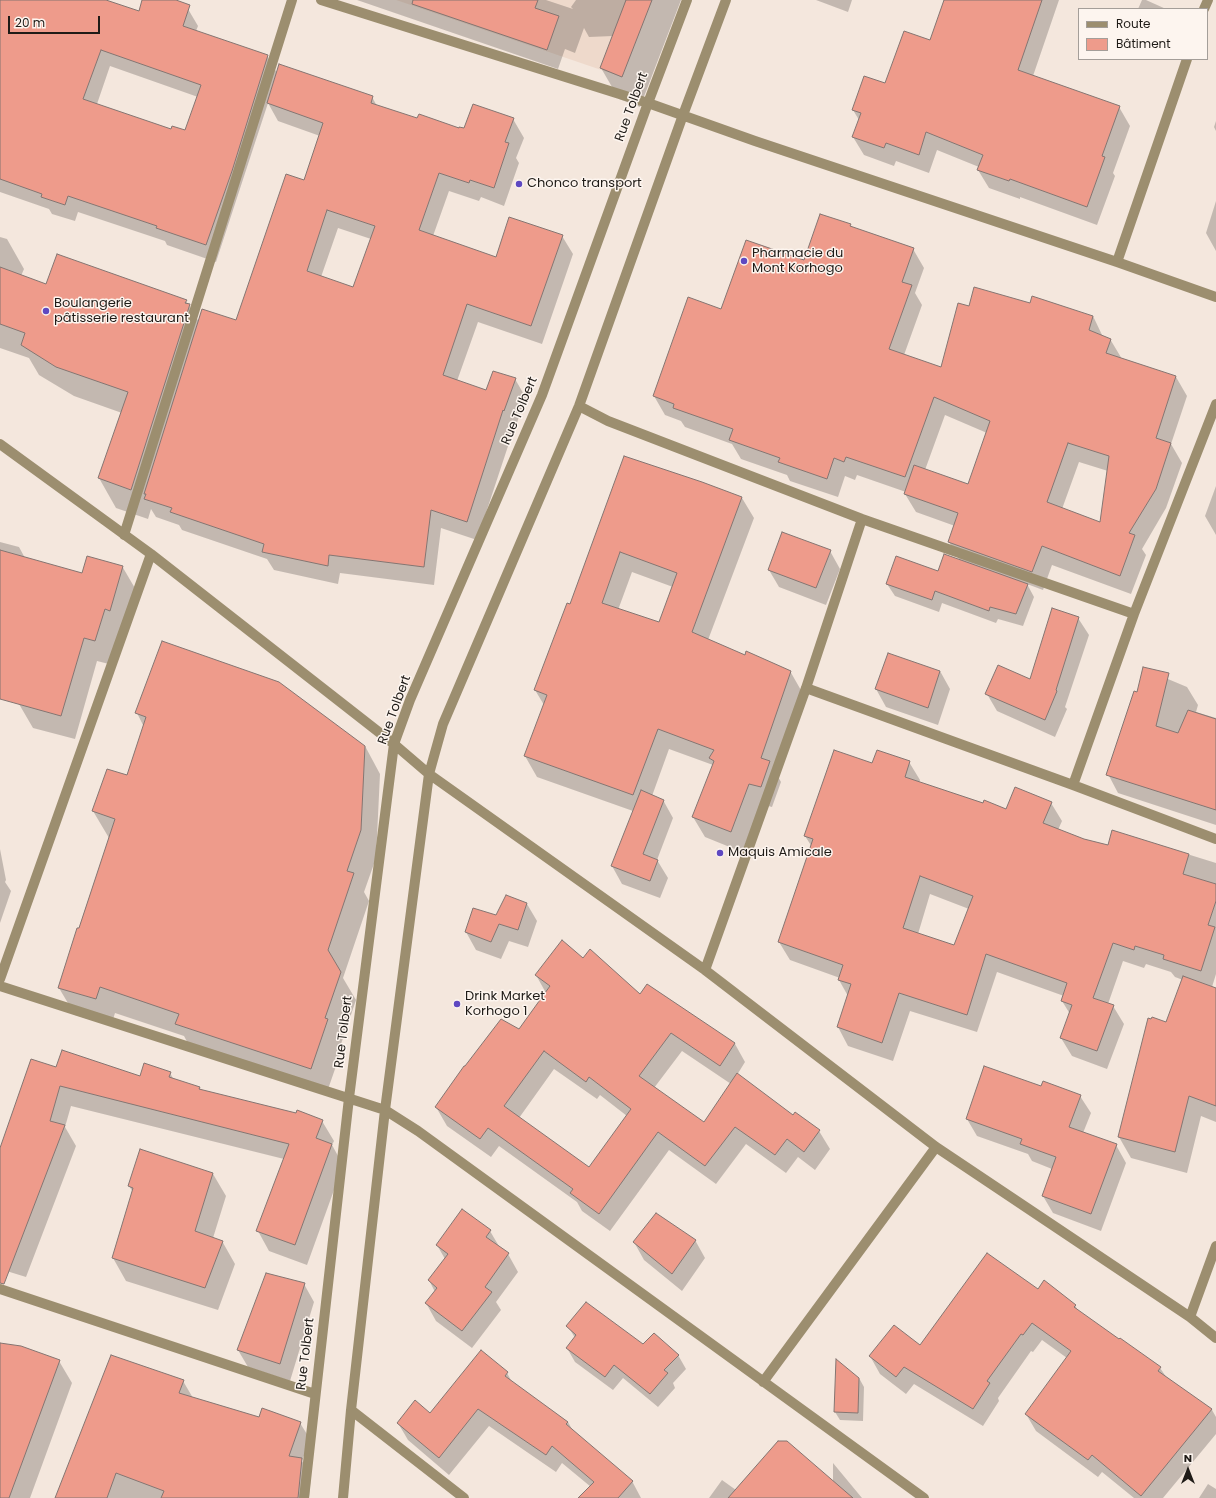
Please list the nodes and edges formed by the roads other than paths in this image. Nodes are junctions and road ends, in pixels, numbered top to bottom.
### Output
1 (292, 0) edge
2 (321, 0) edge
3 (687, 0) edge
4 (726, 0) edge
5 (1187, 60) edge
6 (648, 102) junction
7 (683, 115) junction
8 (1117, 262) junction
9 (1216, 297) edge
10 (1216, 404) edge
11 (579, 406) junction
12 (0, 444) edge
13 (862, 519) junction
14 (124, 535) junction
15 (151, 554) junction
16 (1134, 614) junction
17 (806, 688) junction
18 (394, 744) junction
19 (429, 774) junction
20 (1073, 785) junction
21 (1216, 839) edge
22 (705, 970) junction
23 (0, 979) edge
24 (0, 986) edge
25 (349, 1098) junction
26 (385, 1110) junction
27 (936, 1147) junction
28 (1216, 1246) edge
29 (0, 1289) edge
30 (1190, 1317) junction
31 (1216, 1338) edge
32 (763, 1382) junction
33 (315, 1394) junction
34 (351, 1410) junction
35 (304, 1498) edge
36 (343, 1498) edge
37 (464, 1498) edge
38 (924, 1498) edge

1 - 14 street
2 - 6 street
3 - 6 street, Rue Tolbert
4 - 7 street
5 - 8 street
6 - 7 street
6 - 18 street, Rue Tolbert
7 - 8 street
7 - 11 street
8 - 9 street
10 - 16 street
11 - 13 street
11 - 19 street
12 - 14 street
13 - 16 street
13 - 17 street
14 - 15 street
15 - 18 street
15 - 23 street
16 - 20 street
17 - 20 street
17 - 22 street
18 - 19 street
18 - 25 street, Rue Tolbert
19 - 22 street
19 - 26 street
20 - 21 street
22 - 27 street
24 - 25 street
25 - 26 street
25 - 33 street, Rue Tolbert
26 - 32 street
26 - 34 street
27 - 30 street
27 - 32 street
28 - 30 street
29 - 33 street
30 - 31 street
32 - 38 street
33 - 35 street, Rue Tolbert
34 - 36 street
34 - 37 street

